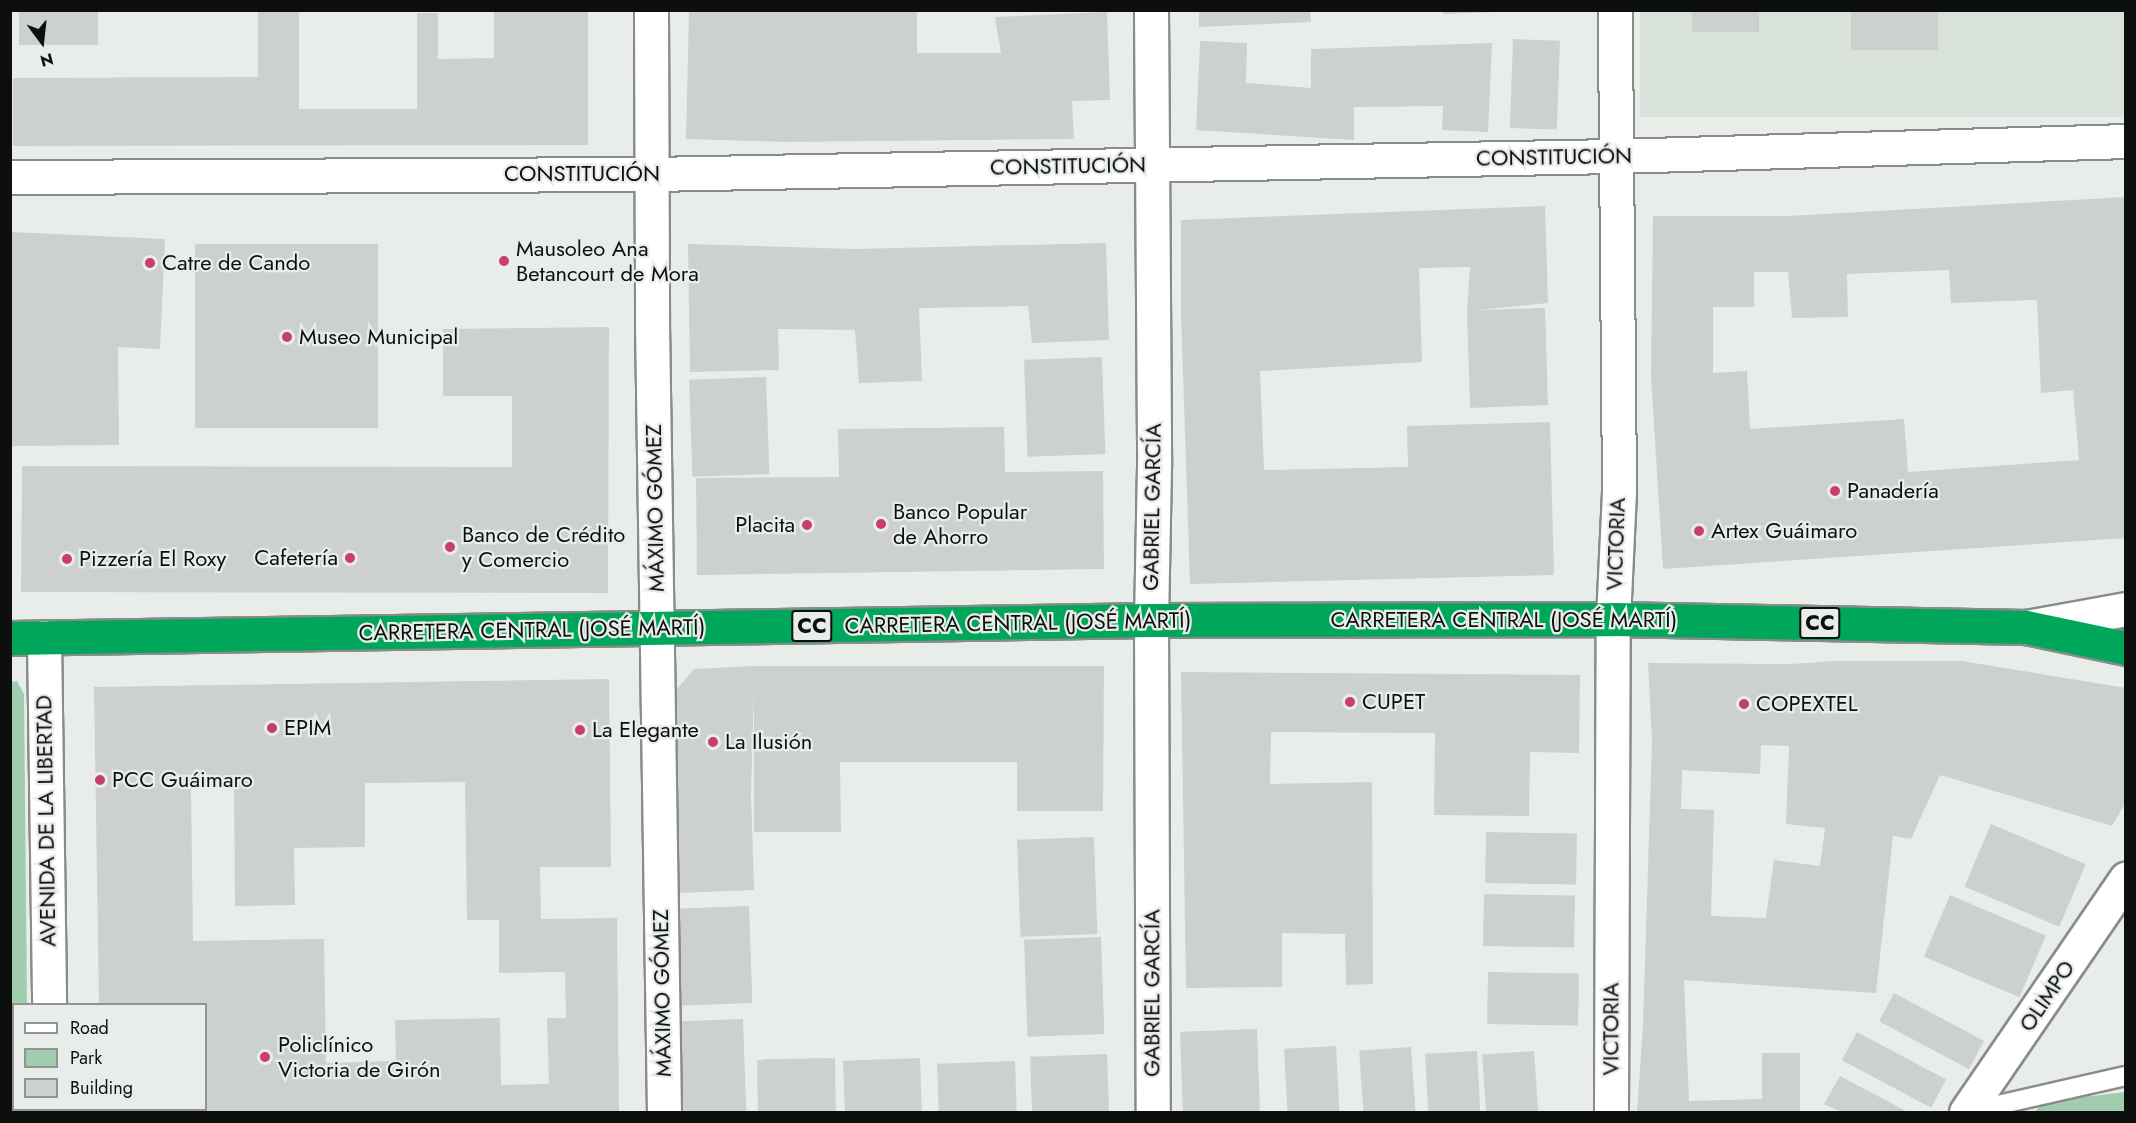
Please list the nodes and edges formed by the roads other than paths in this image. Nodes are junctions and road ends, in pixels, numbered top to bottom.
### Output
1 (651, 10) edge
2 (1151, 10) edge
3 (1616, 10) edge
4 (2126, 141) edge
5 (1616, 156) junction
6 (1151, 164) junction
7 (651, 174) junction
8 (10, 177) edge
9 (2126, 609) edge
10 (1613, 619) junction
11 (1150, 620) junction
12 (2026, 627) junction
13 (657, 628) junction
14 (44, 637) junction
15 (10, 638) edge
16 (2126, 648) edge
17 (2126, 878) edge
18 (49, 1003) edge
19 (2126, 1076) edge
20 (1966, 1112) edge
21 (664, 1113) edge
22 (1153, 1113) edge
23 (1611, 1113) edge

1 - 7 street, MÁXIMO GÓMEZ
2 - 6 street, GABRIEL GARCÍA
3 - 5 street, VICTORIA
4 - 5 street, CONSTITUCIÓN
5 - 6 street, CONSTITUCIÓN
5 - 10 street, VICTORIA
6 - 7 street, CONSTITUCIÓN
6 - 11 street, GABRIEL GARCÍA
7 - 8 street, CONSTITUCIÓN
7 - 13 street, MÁXIMO GÓMEZ
9 - 12 street
10 - 11 highway, CARRETERA CENTRAL (JOSÉ MARTÍ) / CC
10 - 12 highway, CARRETERA CENTRAL (JOSÉ MARTÍ) / CC
10 - 23 street, VICTORIA
11 - 13 highway, CARRETERA CENTRAL (JOSÉ MARTÍ) / CC
11 - 22 street, GABRIEL GARCÍA
12 - 16 highway, CC
13 - 14 highway, CARRETERA CENTRAL (JOSÉ MARTÍ) / CC
13 - 21 street, MÁXIMO GÓMEZ
14 - 15 highway, CARRETERA CENTRAL (JOSÉ MARTÍ) / CC
14 - 18 street, AVENIDA DE LA LIBERTAD
17 - 20 street, OLIMPO
19 - 20 lane

